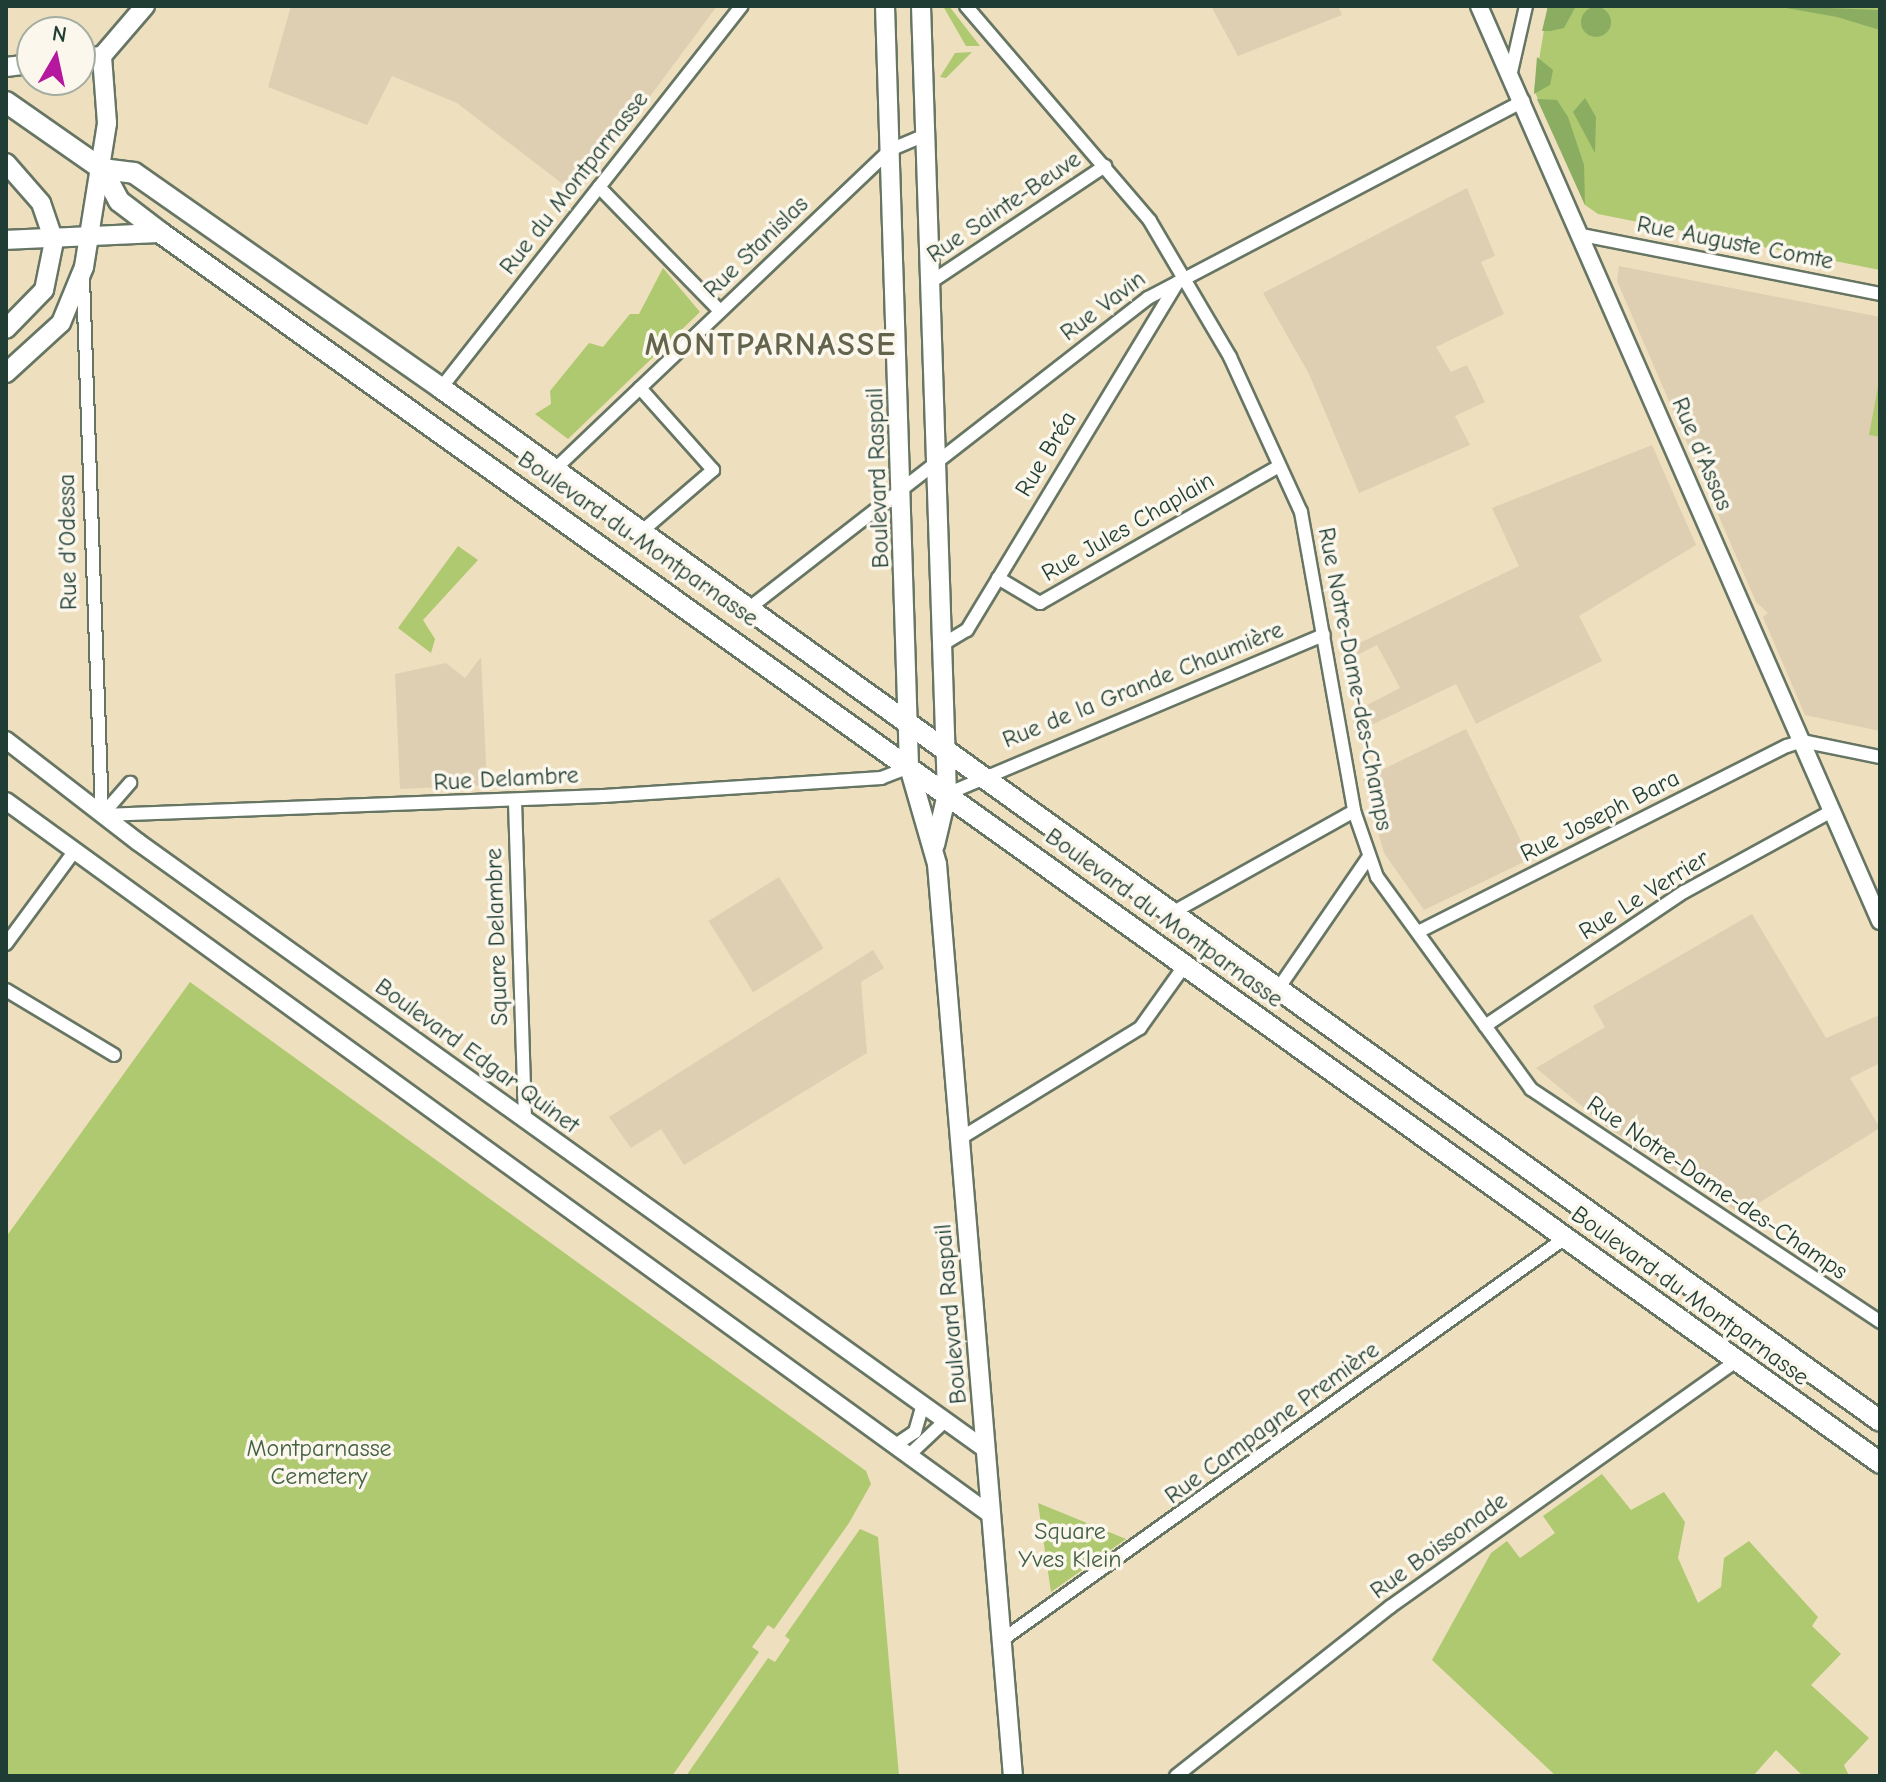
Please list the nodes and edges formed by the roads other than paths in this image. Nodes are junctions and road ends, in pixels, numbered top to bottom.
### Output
1 (145, 6) edge
2 (742, 6) edge
3 (885, 6) edge
4 (921, 6) edge
5 (966, 6) edge
6 (1479, 6) edge
7 (1526, 6) edge
8 (102, 56) junction
9 (96, 57) edge
10 (1511, 72) junction
11 (1523, 101) junction
12 (6, 102) edge
13 (925, 135) junction
14 (890, 150) junction
15 (6, 163) edge
16 (1105, 166) junction
17 (102, 169) junction
18 (599, 187) junction
19 (161, 233) junction
20 (1582, 235) junction
21 (91, 238) junction
22 (6, 240) edge
23 (54, 241) junction
24 (84, 267) junction
25 (1183, 276) junction
26 (928, 284) junction
27 (1880, 294) edge
28 (720, 311) junction
29 (6, 329) edge
30 (6, 373) edge
31 (441, 388) junction
32 (640, 388) junction
33 (417, 416) junction
34 (934, 464) junction
35 (1279, 466) junction
36 (554, 470) junction
37 (903, 490) junction
38 (641, 532) junction
39 (998, 578) junction
40 (748, 609) junction
41 (1324, 635) junction
42 (940, 646) junction
43 (908, 723) junction
44 (6, 740) edge
45 (1802, 741) junction
46 (944, 749) junction
47 (1880, 757) edge
48 (909, 767) junction
49 (980, 775) junction
50 (130, 783) dead end
51 (947, 794) junction
52 (6, 801) edge
53 (515, 801) junction
54 (1354, 811) junction
55 (1832, 811) junction
56 (102, 815) junction
57 (934, 849) junction
58 (73, 853) junction
59 (1368, 858) junction
60 (1170, 914) junction
61 (1879, 915) edge
62 (1418, 932) junction
63 (6, 944) edge
64 (1185, 965) junction
65 (1278, 989) junction
66 (6, 990) edge
67 (1485, 1026) junction
68 (114, 1055) dead end
69 (525, 1120) junction
70 (961, 1138) junction
71 (1565, 1238) junction
72 (1880, 1322) edge
73 (1736, 1361) junction
74 (922, 1407) junction
75 (1880, 1421) edge
76 (944, 1422) junction
77 (894, 1446) junction
78 (985, 1449) junction
79 (908, 1456) junction
80 (1880, 1463) edge
81 (991, 1515) junction
82 (1002, 1640) junction
83 (1013, 1776) edge
84 (1176, 1776) edge

1 - 8 main road
2 - 18 street, Rue du Montparnasse
3 - 14 main road, Boulevard Raspail
4 - 13 main road, Boulevard Raspail
5 - 16 street, Rue Notre-Dame-des-Champs
6 - 10 street, Rue d'Assas
7 - 10 street
8 - 9 main road
8 - 17 main road
10 - 11 street, Rue d'Assas
11 - 20 street, Rue d'Assas
11 - 25 street, Rue Vavin
12 - 17 main road, Boulevard du Montparnasse
13 - 14 street, Rue Stanislas
13 - 26 main road, Boulevard Raspail
14 - 28 street, Rue Stanislas
14 - 37 main road, Boulevard Raspail
15 - 23 main road
16 - 25 street, Rue Notre-Dame-des-Champs
16 - 26 street, Rue Sainte-Beuve
17 - 19 main road, Boulevard du Montparnasse
17 - 21 main road
17 - 31 main road, Boulevard du Montparnasse
18 - 28 street
18 - 31 street, Rue du Montparnasse
19 - 21 main road
19 - 33 main road, Boulevard du Montparnasse
20 - 27 street, Rue Auguste Comte
20 - 45 street, Rue d'Assas
21 - 23 main road
21 - 24 main road
22 - 23 main road
23 - 29 main road
24 - 30 main road
24 - 56 street, Rue d'Odessa
25 - 34 street, Rue Vavin
25 - 35 street, Rue Notre-Dame-des-Champs
25 - 39 street, Rue Bréa
26 - 34 main road, Boulevard Raspail
28 - 32 street, Rue Stanislas
31 - 33 main road
31 - 36 main road, Boulevard du Montparnasse
32 - 36 street, Rue Stanislas
32 - 38 street
33 - 48 main road, Boulevard du Montparnasse
34 - 37 street, Rue Vavin
34 - 42 main road, Boulevard Raspail
35 - 39 street, Rue Jules Chaplain
35 - 41 street, Rue Notre-Dame-des-Champs
36 - 38 main road, Boulevard du Montparnasse
37 - 40 street, Rue Vavin
37 - 43 main road, Boulevard Raspail
38 - 40 main road, Boulevard du Montparnasse
39 - 42 street, Rue Bréa
40 - 43 main road, Boulevard du Montparnasse
41 - 49 street, Rue de la Grande Chaumière
41 - 54 street, Rue Notre-Dame-des-Champs
42 - 46 main road, Boulevard Raspail
43 - 46 main road, Boulevard du Montparnasse
43 - 48 main road, Boulevard Raspail
44 - 56 street, Boulevard Edgar Quinet
45 - 47 street
45 - 55 street, Rue d'Assas
45 - 62 street, Rue Joseph Bara
46 - 49 main road, Boulevard du Montparnasse
46 - 51 main road, Boulevard Raspail
48 - 51 main road, Boulevard du Montparnasse
48 - 53 street, Rue Delambre
48 - 57 main road, Boulevard Raspail
49 - 51 street
49 - 60 main road, Boulevard du Montparnasse
50 - 56 street
51 - 57 main road, Boulevard Raspail
51 - 64 main road, Boulevard du Montparnasse
52 - 58 street
53 - 56 street, Rue Delambre
53 - 69 street, Square Delambre
54 - 59 street, Rue Notre-Dame-des-Champs
54 - 60 street
55 - 61 street, Rue d'Assas
55 - 67 street, Rue Le Verrier
56 - 69 street, Boulevard Edgar Quinet
57 - 70 main road, Boulevard Raspail
58 - 63 street
58 - 77 street
59 - 62 street, Rue Notre-Dame-des-Champs
59 - 65 street
60 - 65 main road, Boulevard du Montparnasse
62 - 67 street, Rue Notre-Dame-des-Champs
64 - 70 street
64 - 71 main road, Boulevard du Montparnasse
65 - 75 main road, Boulevard du Montparnasse
66 - 68 street
67 - 72 street, Rue Notre-Dame-des-Champs
69 - 74 street, Boulevard Edgar Quinet
70 - 78 main road, Boulevard Raspail
71 - 73 main road, Boulevard du Montparnasse
71 - 82 street, Rue Campagne Première
73 - 80 main road, Boulevard du Montparnasse
73 - 84 street, Rue Boissonade
74 - 76 street, Boulevard Edgar Quinet
74 - 77 street
76 - 78 street, Boulevard Edgar Quinet
76 - 79 street
77 - 79 street
78 - 81 main road, Boulevard Raspail
79 - 81 street
81 - 82 main road, Boulevard Raspail
82 - 83 main road, Boulevard Raspail

